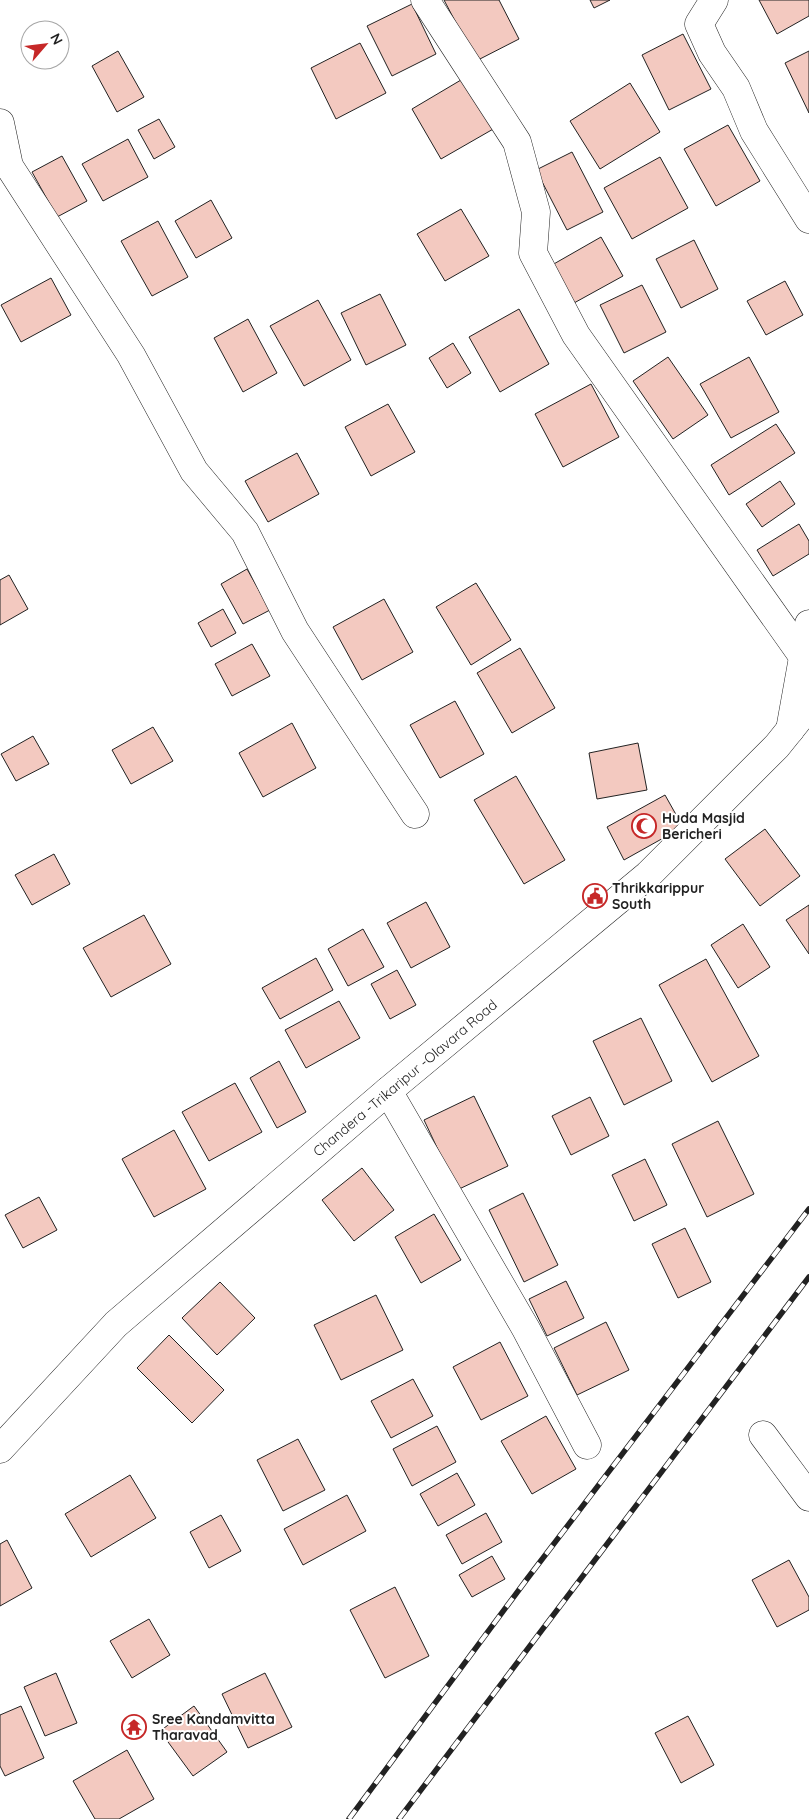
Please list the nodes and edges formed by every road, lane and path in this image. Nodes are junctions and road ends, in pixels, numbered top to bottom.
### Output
1 (425, 0) edge
2 (714, 0) edge
3 (0, 123) edge
4 (809, 219) edge
5 (809, 624) edge
6 (806, 661) edge
7 (809, 706) edge
8 (790, 730) junction
9 (415, 814) dead end
10 (388, 1091) junction
11 (763, 1435) dead end
12 (588, 1445) dead end
13 (0, 1448) edge
14 (809, 1497) edge

1 - 6 street
2 - 4 street
3 - 9 street
5 - 6 street
6 - 8 street
7 - 8 street, Chandera -Trikaripur -Olavara Road
8 - 10 street, Chandera -Trikaripur -Olavara Road
10 - 12 street
10 - 13 street, Chandera -Trikaripur -Olavara Road
11 - 14 street

